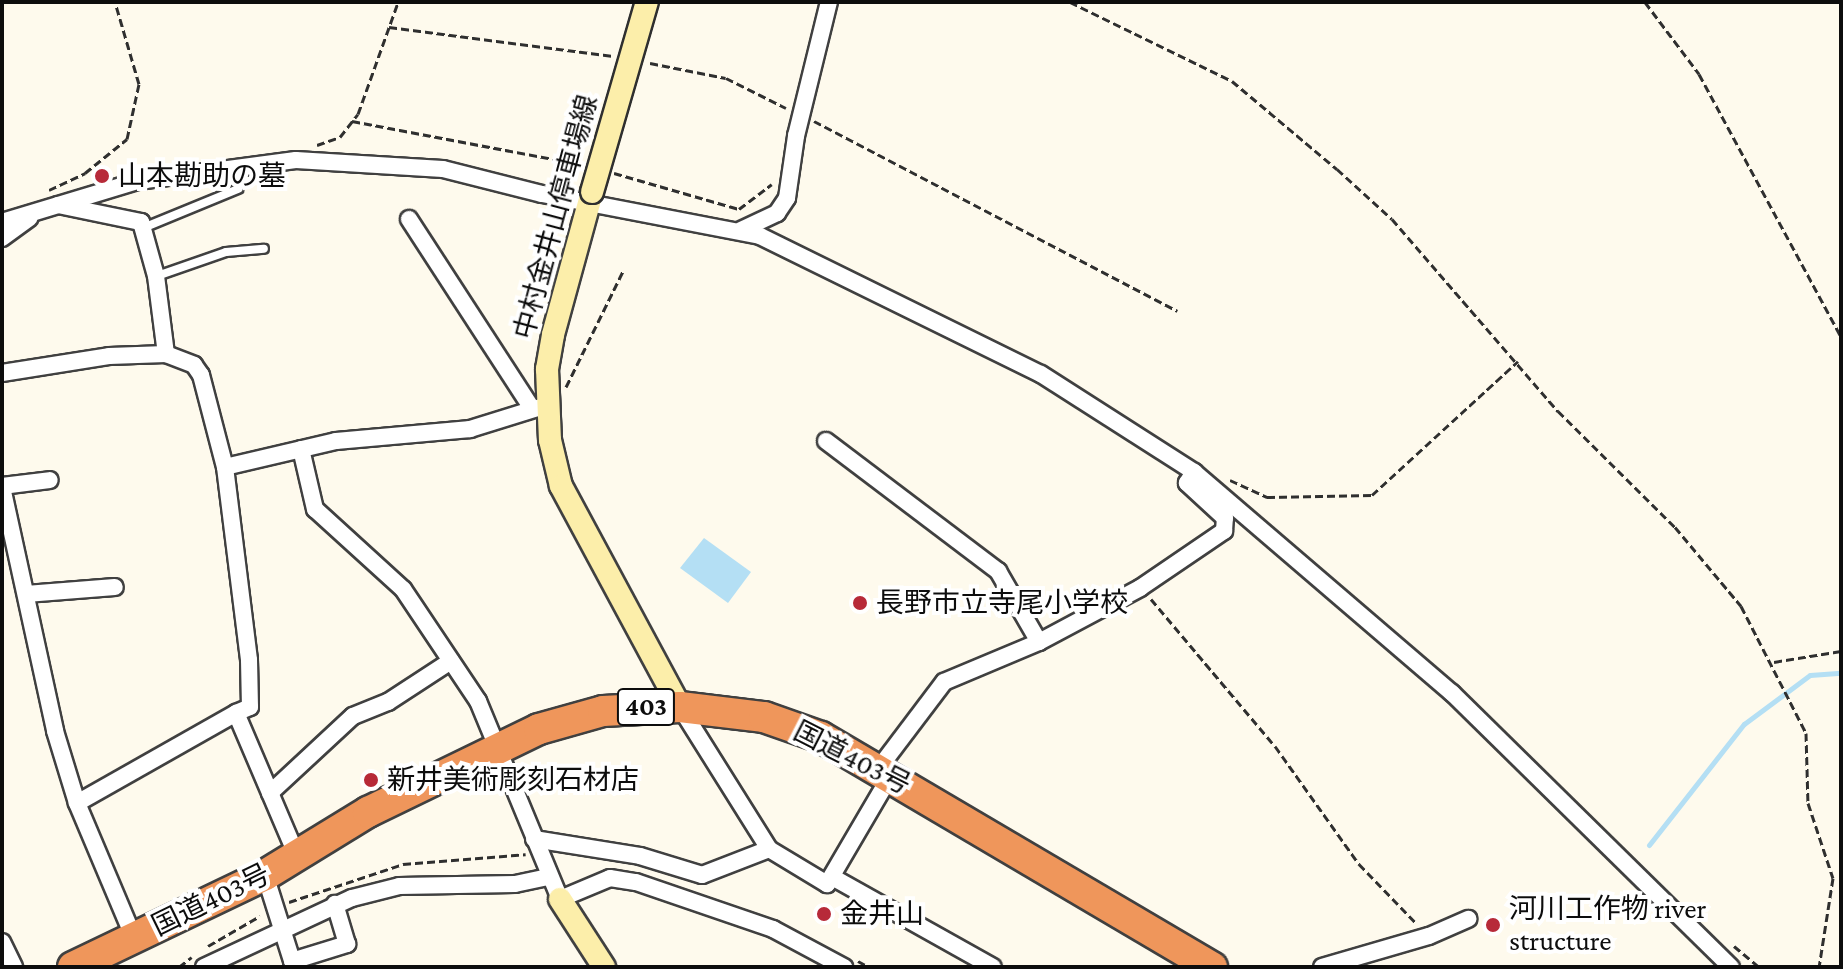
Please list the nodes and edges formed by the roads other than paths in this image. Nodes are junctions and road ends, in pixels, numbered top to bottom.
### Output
1 (647, 2) edge
2 (829, 2) edge
3 (238, 189) dead end
4 (590, 197) junction
5 (52, 204) junction
6 (35, 210) junction
7 (409, 219) dead end
8 (2, 222) edge
9 (143, 228) junction
10 (741, 230) junction
11 (2, 238) edge
12 (264, 249) dead end
13 (156, 276) junction
14 (166, 354) junction
15 (2, 373) edge
16 (539, 406) junction
17 (826, 441) dead end
18 (301, 449) junction
19 (225, 467) junction
20 (1194, 472) junction
21 (50, 480) dead end
22 (2, 486) edge
23 (115, 587) dead end
24 (26, 594) junction
25 (1039, 642) junction
26 (451, 661) junction
27 (680, 707) junction
28 (236, 713) junction
29 (499, 748) junction
30 (885, 771) junction
31 (270, 793) junction
32 (77, 803) junction
33 (534, 839) junction
34 (769, 849) junction
35 (297, 856) junction
36 (265, 875) junction
37 (549, 877) junction
38 (832, 877) junction
39 (560, 899) junction
40 (335, 904) junction
41 (1468, 919) dead end
42 (283, 927) junction
43 (134, 938) junction
44 (2, 942) edge
45 (293, 964) edge
46 (14, 967) edge
47 (73, 967) edge
48 (204, 967) edge
49 (604, 967) edge
50 (844, 967) edge
51 (993, 967) edge
52 (1212, 967) edge
53 (1322, 967) edge
54 (1731, 967) edge

1 - 4 main road, 中村金井山停車場線, bridge
2 - 10 street
3 - 9 lane
4 - 5 street
4 - 10 street
4 - 16 main road, 中村金井山停車場線
5 - 6 street
5 - 9 street
6 - 8 street
6 - 11 street
7 - 16 street
9 - 13 street
10 - 20 street
12 - 13 lane
13 - 14 street
14 - 15 street
14 - 19 street
16 - 18 street
16 - 27 main road, 中村金井山停車場線
17 - 25 street
18 - 19 street
18 - 26 street
19 - 28 street
20 - 25 street
20 - 54 street
21 - 22 street
22 - 24 street
23 - 24 street
24 - 32 street
25 - 30 street
26 - 29 street
26 - 31 street
27 - 29 highway, 国道403号 / 403
27 - 30 highway, 国道403号 / 403
27 - 34 street
28 - 31 street
28 - 32 street
29 - 33 street
29 - 35 highway, 国道403号 / 403
30 - 38 street
30 - 52 highway, 国道403号 / 403
31 - 35 street
32 - 43 street
33 - 34 street
33 - 37 street
34 - 38 street
35 - 36 highway, 国道403号 / 403
36 - 42 street
36 - 43 highway, 国道403号 / 403
37 - 39 street
37 - 40 street
38 - 51 street
39 - 49 main road
39 - 50 street
40 - 42 street
40 - 45 street
41 - 53 street
42 - 45 street
42 - 48 street
43 - 47 highway, 国道403号 / 403
44 - 46 street

